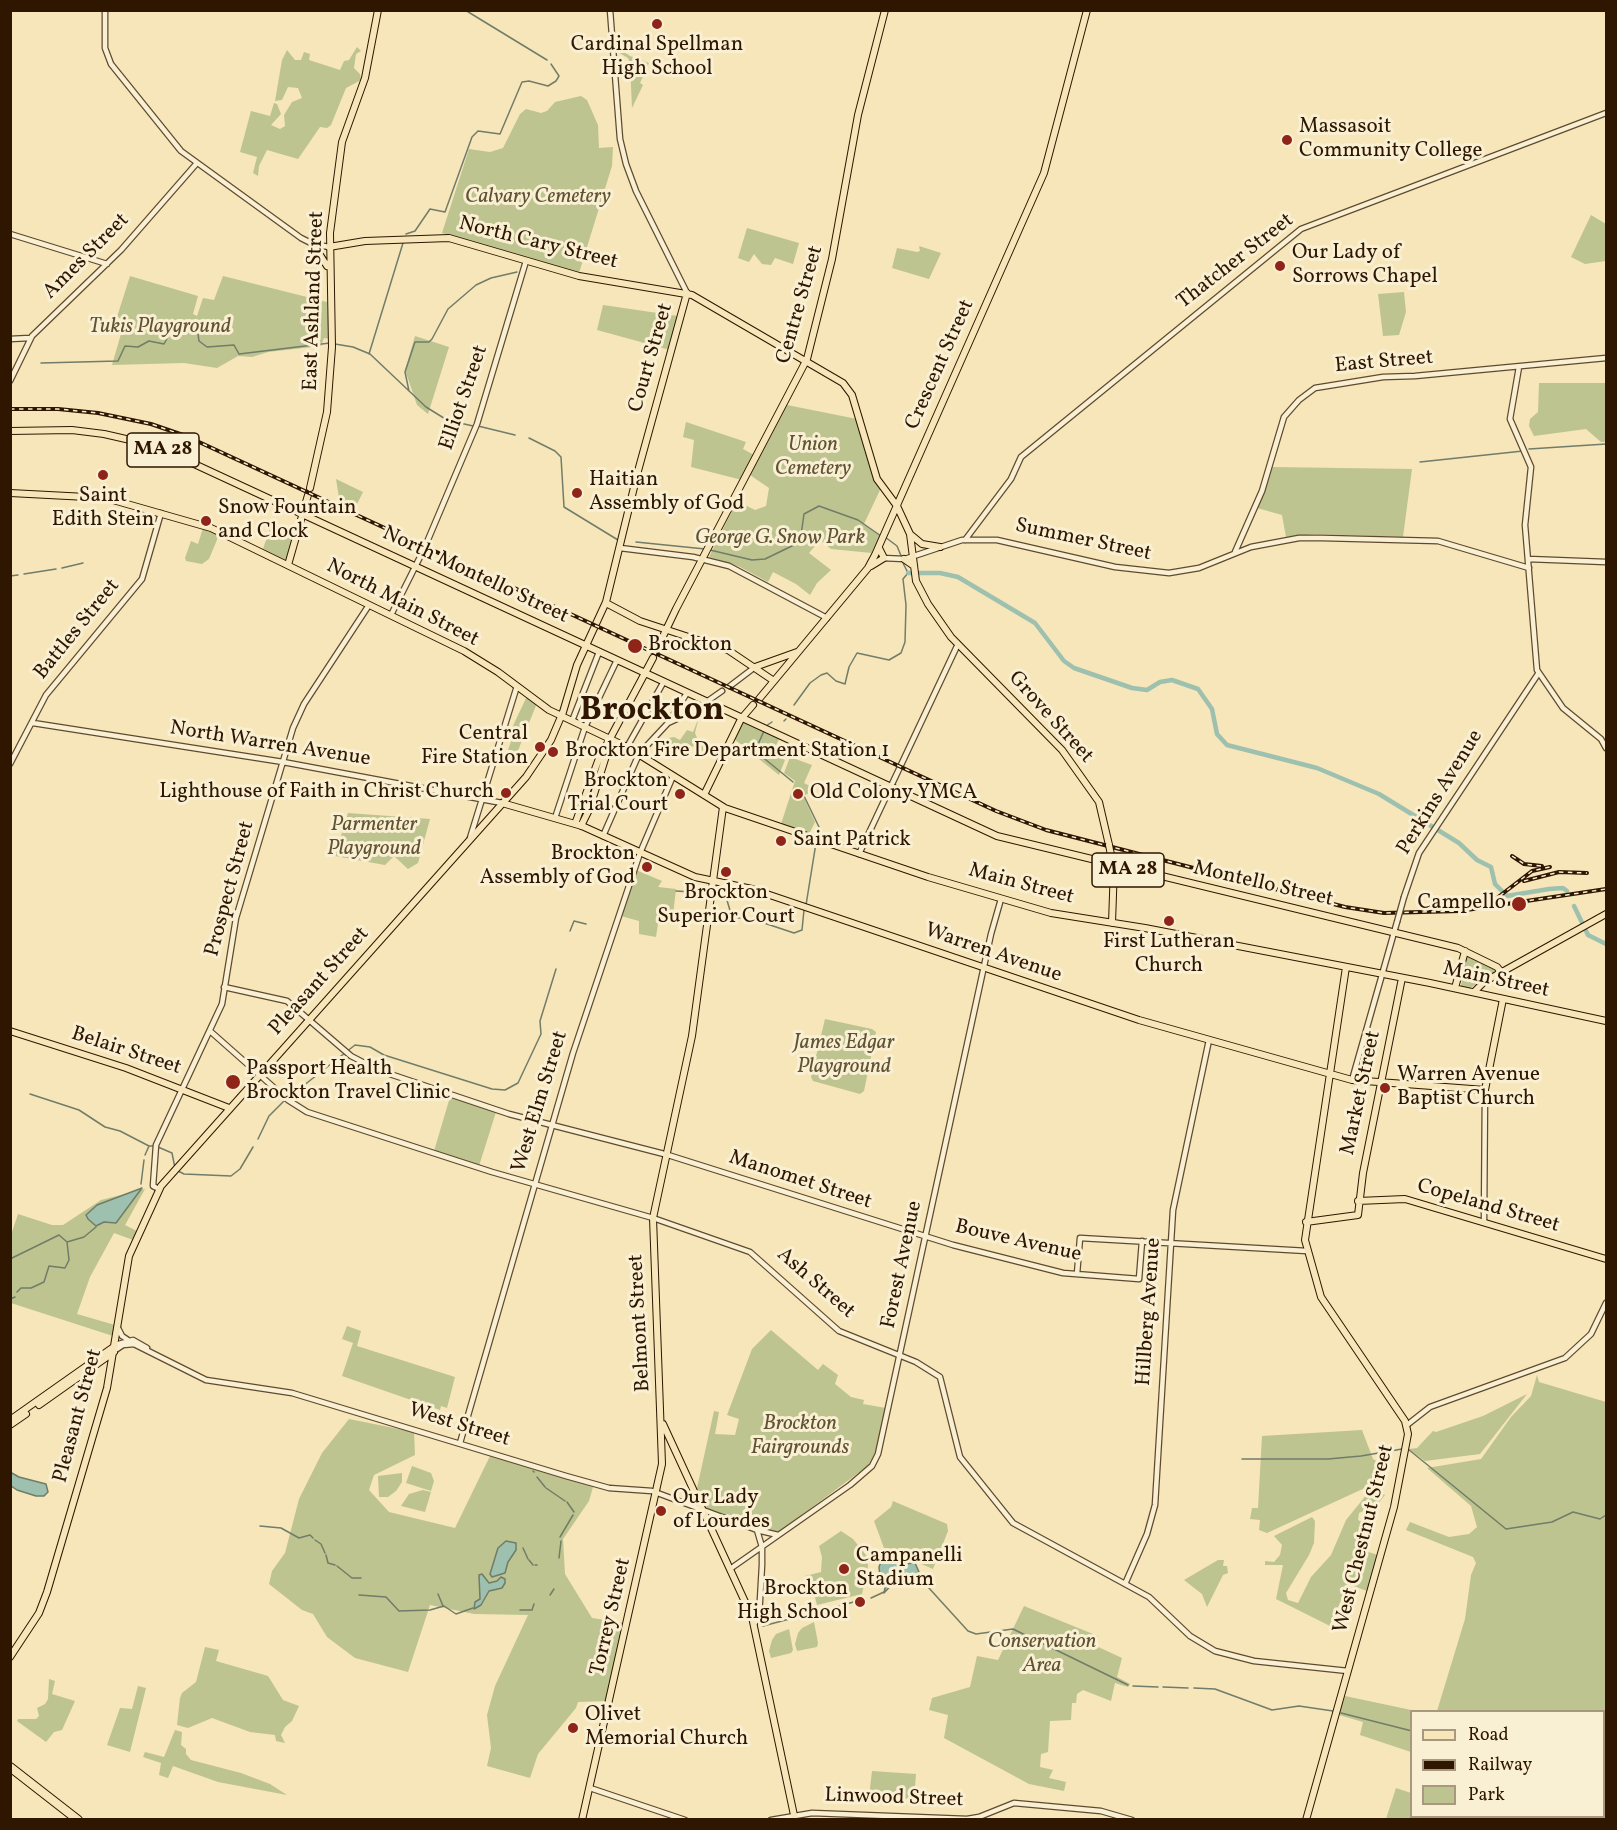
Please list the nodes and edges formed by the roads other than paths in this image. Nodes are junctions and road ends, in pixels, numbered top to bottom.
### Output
1 (105, 10) edge
2 (378, 10) edge
3 (610, 10) edge
4 (885, 10) edge
5 (1087, 10) edge
6 (1606, 113) edge
7 (197, 163) junction
8 (10, 234) edge
9 (313, 244) junction
10 (329, 244) junction
11 (526, 261) junction
12 (107, 264) junction
13 (329, 272) junction
14 (681, 284) junction
15 (677, 291) junction
16 (687, 293) junction
17 (30, 338) junction
18 (10, 339) edge
19 (1606, 358) edge
20 (806, 361) junction
21 (1519, 367) junction
22 (10, 381) edge
23 (10, 430) edge
24 (10, 493) edge
25 (897, 506) junction
26 (161, 513) junction
27 (304, 515) junction
28 (910, 534) junction
29 (965, 540) junction
30 (427, 542) dead end
31 (940, 547) junction
32 (620, 548) junction
33 (879, 548) junction
34 (423, 551) dead end
35 (1235, 553) junction
36 (914, 556) junction
37 (875, 557) junction
38 (884, 558) junction
39 (902, 559) junction
40 (1528, 559) junction
41 (703, 560) junction
42 (1606, 562) edge
43 (288, 565) junction
44 (416, 568) junction
45 (868, 568) junction
46 (1529, 568) junction
47 (915, 570) junction
48 (606, 603) junction
49 (369, 605) junction
50 (391, 615) junction
51 (827, 618) junction
52 (667, 630) junction
53 (958, 644) junction
54 (586, 646) junction
55 (799, 651) junction
56 (599, 652) junction
57 (617, 660) junction
58 (755, 667) junction
59 (645, 674) junction
60 (1538, 674) junction
61 (774, 681) junction
62 (663, 683) junction
63 (730, 686) dead end
64 (518, 687) junction
65 (722, 691) dead end
66 (687, 693) junction
67 (759, 699) dead end
68 (705, 702) junction
69 (753, 705) dead end
70 (561, 716) junction
71 (741, 719) junction
72 (572, 721) junction
73 (33, 723) junction
74 (668, 723) junction
75 (585, 727) junction
76 (611, 739) junction
77 (627, 747) junction
78 (1606, 748) edge
79 (639, 754) junction
80 (283, 762) junction
81 (10, 764) edge
82 (673, 776) junction
83 (890, 788) junction
84 (704, 795) junction
85 (481, 799) junction
86 (502, 803) junction
87 (723, 807) junction
88 (555, 818) junction
89 (578, 825) junction
90 (603, 836) junction
91 (470, 839) junction
92 (640, 853) junction
93 (859, 854) junction
94 (1114, 866) junction
95 (713, 881) junction
96 (1001, 899) junction
97 (1606, 914) edge
98 (1112, 923) junction
99 (1394, 933) junction
100 (1465, 951) junction
101 (1346, 967) junction
102 (984, 968) junction
103 (1502, 973) junction
104 (1381, 974) junction
105 (1402, 978) junction
106 (1488, 981) junction
107 (224, 987) junction
108 (1455, 988) junction
109 (1474, 992) junction
110 (1481, 993) junction
111 (1503, 999) junction
112 (309, 1018) junction
113 (1606, 1021) edge
114 (10, 1031) edge
115 (210, 1031) junction
116 (1209, 1040) junction
117 (259, 1074) junction
118 (1329, 1074) junction
119 (1352, 1080) junction
120 (1381, 1082) junction
121 (182, 1088) junction
122 (1485, 1090) junction
123 (229, 1108) junction
124 (550, 1125) junction
125 (665, 1155) junction
126 (533, 1184) junction
127 (156, 1188) junction
128 (1358, 1201) junction
129 (653, 1218) junction
130 (1306, 1222) junction
131 (1484, 1222) junction
132 (926, 1238) junction
133 (1142, 1241) junction
134 (1171, 1243) junction
135 (1307, 1251) junction
136 (1606, 1259) edge
137 (1077, 1274) junction
138 (1606, 1303) edge
139 (118, 1328) junction
140 (128, 1340) junction
141 (115, 1348) junction
142 (152, 1353) junction
143 (900, 1355) junction
144 (99, 1364) junction
145 (110, 1372) junction
146 (10, 1420) edge
147 (662, 1421) junction
148 (10, 1425) edge
149 (1407, 1425) junction
150 (460, 1443) junction
151 (657, 1492) junction
152 (703, 1510) junction
153 (757, 1530) junction
154 (778, 1535) junction
155 (762, 1547) junction
156 (730, 1569) junction
157 (1125, 1584) junction
158 (754, 1624) junction
159 (10, 1657) edge
160 (1348, 1671) junction
161 (10, 1767) edge
162 (10, 1773) edge
163 (590, 1788) junction
164 (795, 1818) edge
165 (70, 1820) edge
166 (78, 1820) edge
167 (582, 1820) edge
168 (685, 1820) edge
169 (771, 1820) edge
170 (1132, 1820) edge
171 (1306, 1820) edge

1 - 7 street, North Cary Street
2 - 10 main road, East Ashland Street
3 - 14 street, Court Street
4 - 20 main road, Centre Street
5 - 25 main road, Crescent Street
6 - 29 street, Thatcher Street
7 - 9 street, North Cary Street
7 - 12 street, Ames Street
8 - 12 street
9 - 10 street, North Cary Street
9 - 13 main road
10 - 11 main road, North Cary Street
10 - 13 main road, East Ashland Street
11 - 15 main road, North Cary Street
11 - 30 street, Elliot Street
12 - 17 street, Ames Street
13 - 27 main road, East Ashland Street
14 - 15 street
14 - 16 street, Court Street
15 - 16 main road, North Cary Street
16 - 20 main road, North Cary Street
16 - 32 main road, Court Street
17 - 18 street
17 - 22 street, Ames Street
19 - 21 street, East Street
20 - 25 main road, Grove Street
20 - 41 main road, Centre Street
21 - 35 street, East Street
21 - 40 street
23 - 27 main road, North Montello Street / MA 28
24 - 26 main road, North Main Street
25 - 28 main road, Grove Street
25 - 33 main road, Crescent Street
26 - 43 main road, North Main Street
26 - 73 street, Battles Street
27 - 43 main road, East Ashland Street
27 - 44 main road, North Montello Street / MA 28
28 - 31 main road
28 - 36 main road, Grove Street
29 - 31 street, Summer Street
29 - 35 street, Summer Street
31 - 36 street, Summer Street
32 - 41 street
32 - 48 main road, Court Street
33 - 37 main road, Crescent Street
33 - 38 main road
34 - 44 street
35 - 46 street, Summer Street
36 - 39 street, Summer Street
36 - 47 main road, Grove Street
37 - 38 street, Summer Street
37 - 45 main road, Crescent Street
38 - 39 street, Summer Street
38 - 45 main road
39 - 47 main road
40 - 42 street
40 - 46 street
41 - 51 street
41 - 52 main road, Centre Street
43 - 49 main road, North Main Street
44 - 50 street
44 - 54 main road, North Montello Street / MA 28
45 - 51 main road, Crescent Street
46 - 60 street
47 - 53 main road, Grove Street
48 - 52 main road
48 - 54 main road, Court Street
49 - 50 main road, North Main Street
49 - 80 street, Prospect Street
50 - 64 main road, North Main Street
51 - 55 main road, Crescent Street
52 - 58 main road
52 - 59 main road, Centre Street
53 - 83 street
53 - 94 main road, Grove Street
54 - 56 main road, Montello Street / MA 28
54 - 70 main road, Court Street
55 - 58 main road
55 - 61 main road, Crescent Street
56 - 57 main road, Montello Street / MA 28
56 - 72 street
57 - 59 main road, Montello Street / MA 28
57 - 75 street
58 - 61 main road
58 - 63 street
59 - 62 main road, Montello Street / MA 28
59 - 76 main road, Centre Street
60 - 78 street
60 - 99 street, Perkins Avenue, bridge
61 - 67 main road, Crescent Street
62 - 66 main road, Montello Street / MA 28
62 - 77 street
64 - 70 main road, North Main Street
64 - 85 street
65 - 68 street
66 - 68 main road, Montello Street / MA 28
66 - 74 street
68 - 71 main road, Montello Street / MA 28
68 - 74 street
69 - 71 main road
70 - 72 main road, Main Street
70 - 86 main road, Pleasant Street
71 - 83 main road, Montello Street / MA 28
71 - 84 main road
72 - 75 main road, Main Street
73 - 80 street, North Warren Avenue
73 - 81 street, Battles Street
74 - 79 street
75 - 76 main road, Main Street
75 - 88 street
76 - 77 main road, Main Street
76 - 89 main road, Centre Street
77 - 79 main road, Main Street
79 - 82 main road, Main Street
79 - 90 street
80 - 85 street, North Warren Avenue
80 - 107 street, Prospect Street
82 - 84 main road, Main Street
82 - 92 street, West Elm Street
83 - 93 street
83 - 94 main road, Montello Street / MA 28
84 - 87 main road, Main Street
85 - 86 street, North Warren Avenue
85 - 91 street
86 - 88 main road, Warren Avenue
86 - 91 main road, Pleasant Street
87 - 93 main road, Main Street
87 - 95 main road, Belmont Street
88 - 89 main road, Warren Avenue
89 - 90 main road, Warren Avenue
90 - 92 main road, Warren Avenue
91 - 112 main road, Pleasant Street
92 - 95 main road, Warren Avenue
92 - 124 street, West Elm Street
93 - 96 main road, Main Street
94 - 98 main road, Grove Street
94 - 99 main road, Montello Street / MA 28
95 - 102 main road, Warren Avenue
95 - 125 main road, Belmont Street
96 - 98 main road, Main Street
96 - 102 street, Forest Avenue
97 - 103 main road
98 - 101 main road, Main Street
99 - 100 main road, Montello Street / MA 28
99 - 104 street, Perkins Avenue
100 - 103 main road, Montello Street / MA 28
100 - 108 main road
101 - 104 main road, Main Street
101 - 118 main road, West Chestnut Street
102 - 116 main road, Warren Avenue
102 - 132 street, Forest Avenue
103 - 106 main road
104 - 105 main road, Main Street
104 - 119 street, Perkins Avenue
105 - 108 main road, Main Street
105 - 120 main road, Market Street
106 - 109 main road
106 - 110 main road
107 - 112 street, Manomet Street
107 - 115 street, Prospect Street
108 - 109 main road, Main Street
109 - 110 main road, Main Street
110 - 111 main road, Main Street
111 - 113 main road, Main Street
111 - 122 main road
112 - 117 main road, Pleasant Street
112 - 124 street, Manomet Street
114 - 121 main road, Belair Street
115 - 117 street, Ash Street
115 - 121 street, Prospect Street
116 - 118 main road, Warren Avenue
116 - 134 street, Hillberg Avenue
117 - 123 main road, Pleasant Street
117 - 126 street, Ash Street
118 - 119 main road, Warren Avenue
118 - 130 main road, West Chestnut Street
119 - 120 main road, Warren Avenue
120 - 122 main road, Warren Avenue
120 - 128 main road, Market Street
121 - 123 main road, Belair Street
121 - 127 street, Prospect Street
122 - 131 street
123 - 127 main road, Pleasant Street
124 - 125 street, Manomet Street
124 - 126 street, West Elm Street
125 - 129 main road, Belmont Street
125 - 132 street, Manomet Street
126 - 129 street, Ash Street
126 - 150 street, West Elm Street
127 - 139 main road, Pleasant Street
128 - 130 main road, Market Street
128 - 131 main road, Copeland Street
129 - 143 street, Ash Street
129 - 147 main road, Belmont Street
130 - 135 main road, West Chestnut Street
131 - 136 main road, Copeland Street
132 - 137 street, Bouve Avenue
132 - 143 street, Forest Avenue
133 - 134 street
133 - 137 street
133 - 137 street, Bouve Avenue
134 - 135 street
134 - 157 street, Hillberg Avenue
135 - 149 main road, West Chestnut Street
138 - 149 street
139 - 140 street
139 - 141 main road, Pleasant Street
140 - 141 street
140 - 142 street, West Street
141 - 142 street, West Street
141 - 144 main road
141 - 145 main road, Pleasant Street
141 - 146 main road
142 - 150 street, West Street
143 - 154 street, Forest Avenue
143 - 157 street, Ash Street
144 - 145 main road
144 - 148 main road
145 - 159 main road, Pleasant Street
147 - 151 main road, Torrey Street
147 - 152 main road, Belmont Street
149 - 160 main road, West Chestnut Street
150 - 151 street, West Street
151 - 152 street, West Street
151 - 163 main road, Torrey Street
152 - 153 street, West Street
152 - 156 main road, Belmont Street
153 - 154 street, West Street
153 - 155 street
154 - 155 street, Forest Avenue
155 - 156 street, Forest Avenue
155 - 158 street
156 - 158 main road, Belmont Street
157 - 160 street, Ash Street
158 - 164 main road, Belmont Street
160 - 171 main road, West Chestnut Street
161 - 166 highway
162 - 165 highway
163 - 167 main road, Torrey Street
163 - 168 street
164 - 169 street, Linwood Street
164 - 170 street, Linwood Street

